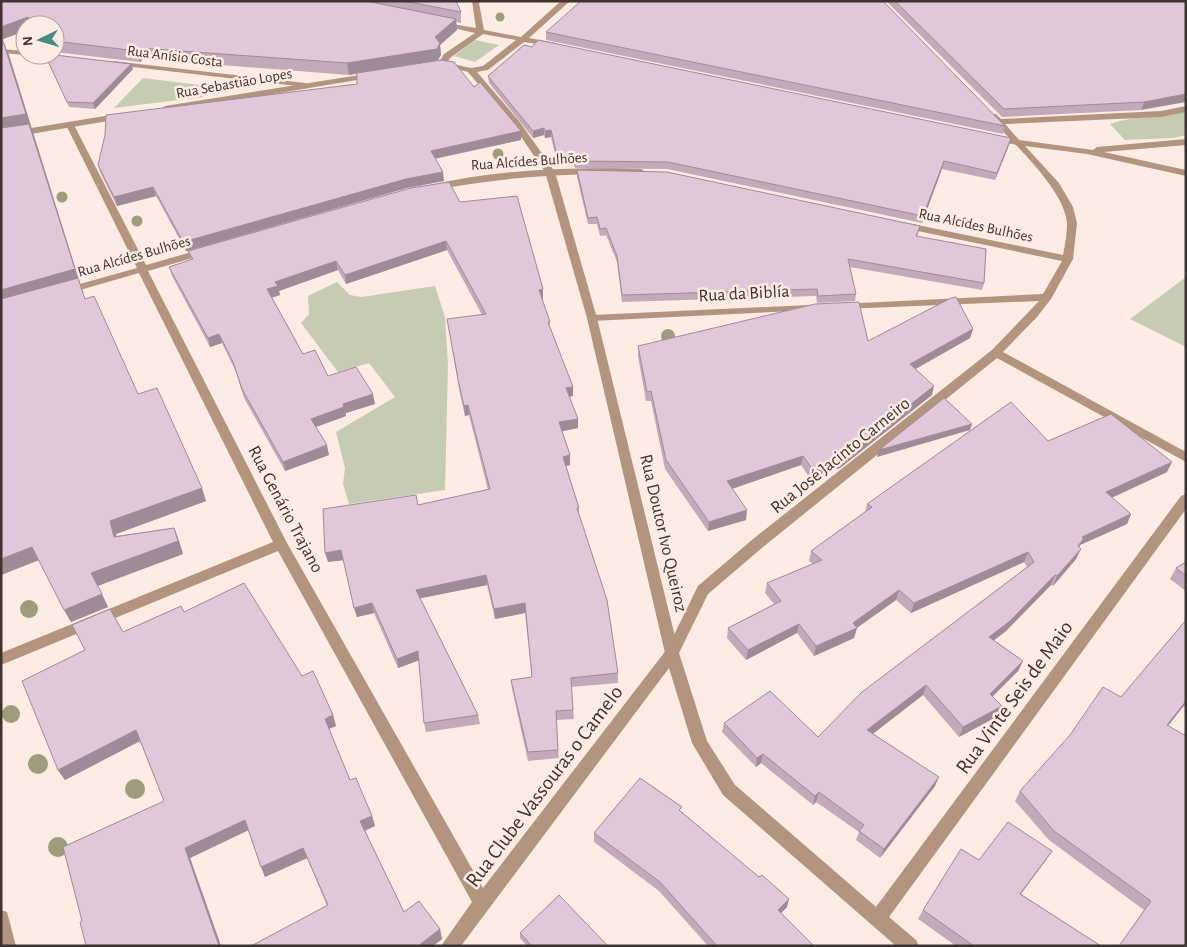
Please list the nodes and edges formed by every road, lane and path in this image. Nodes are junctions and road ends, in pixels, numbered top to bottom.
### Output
1 (566, 1) edge
2 (476, 2) edge
3 (432, 22) edge
4 (481, 32) junction
5 (523, 39) junction
6 (558, 46) edge
7 (1, 51) edge
8 (15, 52) edge
9 (105, 62) edge
10 (442, 64) junction
11 (432, 66) edge
12 (471, 70) junction
13 (383, 73) edge
14 (305, 85) junction
15 (985, 108) edge
16 (1186, 109) edge
17 (158, 110) edge
18 (128, 115) edge
19 (999, 122) junction
20 (70, 125) junction
21 (1, 136) edge
22 (988, 136) edge
23 (1017, 142) junction
24 (1186, 142) edge
25 (1087, 151) junction
26 (550, 172) junction
27 (647, 173) edge
28 (1186, 173) edge
29 (420, 190) edge
30 (896, 223) edge
31 (219, 247) edge
32 (1068, 260) junction
33 (142, 269) junction
34 (58, 293) edge
35 (1047, 297) junction
36 (592, 318) junction
37 (996, 353) junction
38 (1186, 458) edge
39 (1186, 499) edge
40 (281, 544) junction
41 (672, 653) junction
42 (1, 660) edge
43 (482, 903) junction
44 (1, 918) edge
45 (877, 919) junction
46 (7, 946) edge
47 (450, 946) edge
48 (910, 946) edge

1 - 5 street
2 - 4 street
3 - 4 street
4 - 5 street
4 - 10 street
5 - 6 street
5 - 12 street
7 - 8 street
9 - 14 street, Rua Anísio Costa
10 - 11 street
10 - 12 street
12 - 26 street, Rua Doutor Ivo Queiroz
13 - 14 street, Rua Sebastião Lopes
14 - 17 street, Rua Sebastião Lopes
15 - 19 street
16 - 19 street
18 - 20 street
19 - 23 street
20 - 21 street
20 - 33 street, Rua Genário Trajano
22 - 23 street
23 - 25 street
23 - 32 street
24 - 25 street
25 - 28 street
26 - 27 street, Rua Alcídes Bulhões
26 - 29 street, Rua Alcídes Bulhões
26 - 36 street, Rua Doutor Ivo Queiroz
30 - 32 street, Rua Alcídes Bulhões
31 - 33 street, Rua Alcídes Bulhões
32 - 35 street, Rua José Jacinto Carneiro
33 - 34 street, Rua Alcídes Bulhões
33 - 40 street, Rua Genário Trajano
35 - 36 street, Rua da Biblía
35 - 37 street, Rua José Jacinto Carneiro
36 - 41 street, Rua Doutor Ivo Queiroz
37 - 38 street
37 - 41 street, Rua José Jacinto Carneiro
39 - 45 street, Rua Vinte Seis de Maio
40 - 42 street
40 - 43 street, Rua Genário Trajano
41 - 43 street, Rua Clube Vassouras o Camelo
41 - 45 street, Rua Doutor Ivo Queiroz
43 - 47 street, Rua Clube Vassouras o Camelo
44 - 46 street
45 - 48 street, Rua Doutor Ivo Queiroz

